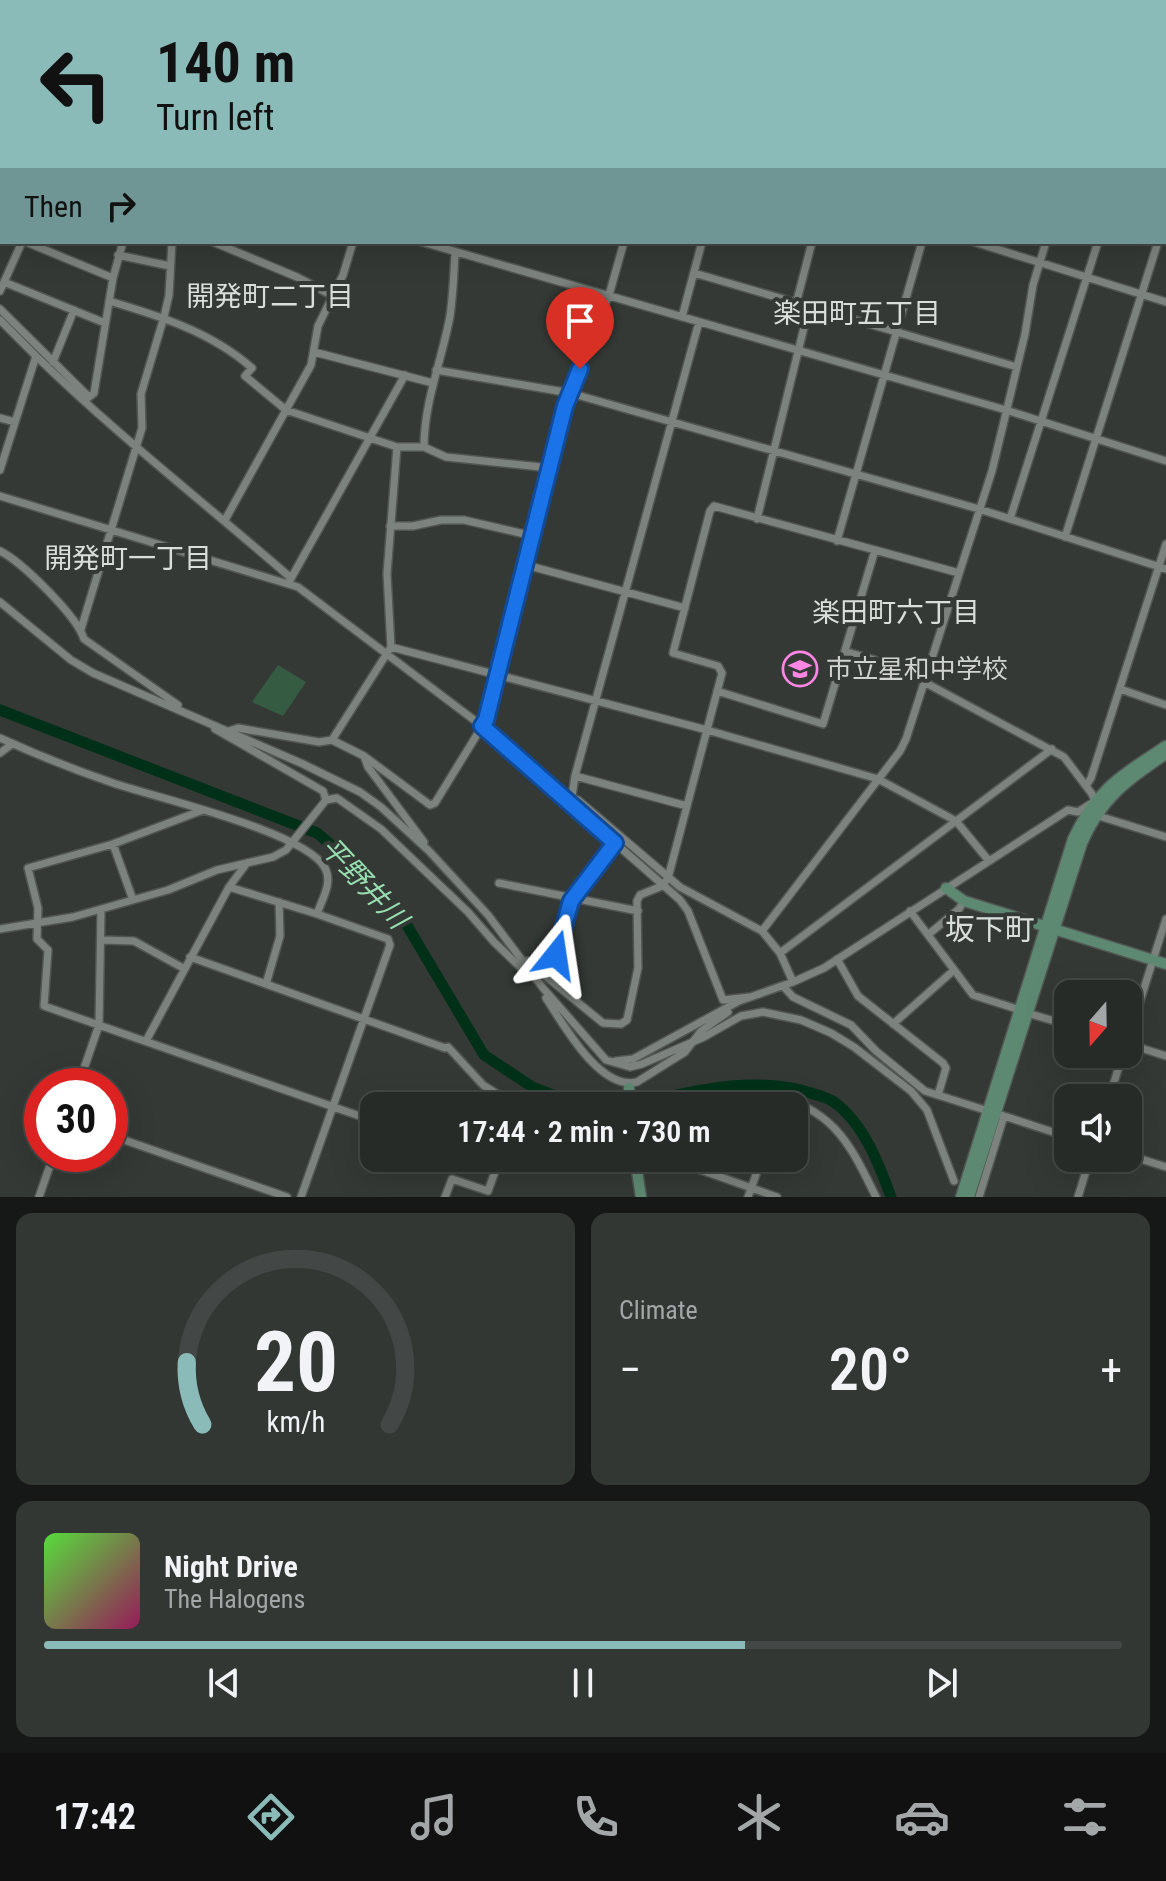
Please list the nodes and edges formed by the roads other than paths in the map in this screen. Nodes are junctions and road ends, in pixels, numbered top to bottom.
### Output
1 (23, 244) edge
2 (29, 244) edge
3 (122, 244) edge
4 (172, 244) edge
5 (218, 244) edge
6 (352, 244) edge
7 (428, 244) edge
8 (623, 244) edge
9 (701, 244) edge
10 (811, 244) edge
11 (921, 244) edge
12 (981, 244) edge
13 (1045, 244) edge
14 (1097, 244) edge
15 (1157, 244) edge
16 (455, 253) junction
17 (118, 255) junction
18 (1040, 261) junction
19 (170, 266) junction
20 (694, 273) junction
21 (1087, 276) junction
22 (113, 278) junction
23 (4, 282) junction
24 (0, 291) edge
25 (1142, 294) junction
26 (609, 295) junction
27 (333, 296) junction
28 (109, 301) junction
29 (1166, 302) edge
30 (796, 304) junction
31 (809, 307) junction
32 (0, 309) edge
33 (74, 310) junction
34 (164, 317) junction
35 (682, 317) junction
36 (0, 320) edge
37 (699, 322) junction
38 (105, 323) junction
39 (897, 332) junction
40 (797, 349) junction
41 (314, 352) junction
42 (36, 356) junction
43 (53, 362) junction
44 (1017, 367) junction
45 (436, 370) junction
46 (405, 375) junction
47 (884, 375) junction
48 (433, 383) junction
49 (570, 393) junction
50 (286, 410) junction
51 (1006, 410) junction
52 (0, 418) edge
53 (15, 422) junction
54 (670, 422) junction
55 (1041, 422) junction
56 (368, 438) junction
57 (1096, 438) junction
58 (136, 446) junction
59 (397, 447) junction
60 (424, 447) junction
61 (773, 451) junction
62 (2, 457) edge
63 (1166, 461) edge
64 (550, 468) junction
65 (0, 470) edge
66 (857, 475) junction
67 (0, 496) edge
68 (979, 509) junction
69 (757, 519) junction
70 (1010, 519) junction
71 (225, 520) junction
72 (390, 526) junction
73 (111, 530) junction
74 (533, 536) junction
75 (1065, 537) junction
76 (837, 541) junction
77 (1166, 544) edge
78 (875, 550) junction
79 (0, 551) edge
80 (526, 565) junction
81 (1162, 568) edge
82 (959, 573) junction
83 (290, 580) junction
84 (625, 591) junction
85 (0, 602) edge
86 (685, 608) junction
87 (81, 629) junction
88 (389, 651) junction
89 (847, 652) junction
90 (498, 674) junction
91 (925, 678) junction
92 (1120, 689) junction
93 (717, 691) junction
94 (595, 700) junction
95 (1166, 705) edge
96 (198, 717) junction
97 (482, 726) junction
98 (707, 730) junction
99 (229, 731) junction
100 (0, 738) edge
101 (332, 740) junction
102 (12, 744) junction
103 (1166, 746) edge
104 (1052, 749) junction
105 (0, 753) edge
106 (1166, 754) edge
107 (364, 756) junction
108 (575, 776) junction
109 (878, 779) junction
110 (1086, 786) junction
111 (568, 797) junction
112 (326, 800) junction
113 (687, 806) junction
114 (1096, 806) junction
115 (203, 810) junction
116 (956, 821) junction
117 (1166, 837) edge
118 (294, 841) junction
119 (615, 843) junction
120 (113, 844) junction
121 (429, 851) junction
122 (989, 861) junction
123 (247, 863) junction
124 (668, 878) junction
125 (499, 883) dead end
126 (662, 886) junction
127 (229, 887) junction
128 (946, 888) junction
129 (573, 898) junction
130 (133, 900) junction
131 (964, 901) junction
132 (279, 902) junction
133 (101, 910) junction
134 (638, 911) junction
135 (910, 911) junction
136 (317, 914) junction
137 (1166, 919) edge
138 (38, 922) junction
139 (1, 927) edge
140 (1051, 928) junction
141 (762, 931) junction
142 (929, 934) junction
143 (102, 940) junction
144 (780, 953) junction
145 (556, 955) dead end
146 (190, 957) junction
147 (522, 957) junction
148 (837, 959) junction
149 (1153, 960) junction
150 (1166, 964) edge
151 (183, 968) junction
152 (954, 970) junction
153 (532, 973) junction
154 (793, 982) junction
155 (266, 984) junction
156 (783, 986) junction
157 (543, 988) junction
158 (1142, 996) edge
159 (750, 997) junction
160 (1023, 1011) junction
161 (363, 1019) junction
162 (1054, 1021) edge
163 (893, 1024) junction
164 (99, 1025) junction
165 (146, 1041) junction
166 (693, 1041) junction
167 (1142, 1047) edge
168 (1166, 1056) edge
169 (606, 1060) junction
170 (84, 1068) edge
171 (629, 1086) junction
172 (494, 1092) edge
173 (629, 1092) edge
174 (938, 1095) junction
175 (332, 1106) junction
176 (808, 1108) edge
177 (996, 1114) junction
178 (360, 1116) edge
179 (1054, 1133) edge
180 (128, 1141) edge
181 (1142, 1159) edge
182 (1166, 1167) edge
183 (48, 1172) edge
184 (495, 1172) edge
185 (637, 1172) edge
186 (707, 1172) edge
187 (757, 1172) edge
188 (1086, 1172) edge
189 (954, 1181) dead end
190 (752, 1188) junction
191 (39, 1197) edge
192 (287, 1197) edge
193 (301, 1197) edge
194 (445, 1197) edge
195 (641, 1197) edge
196 (748, 1197) edge
197 (777, 1197) edge
198 (876, 1197) edge
199 (961, 1197) edge
200 (969, 1197) edge
201 (979, 1197) edge
202 (1078, 1197) edge

1 - 23 street
2 - 22 street
3 - 17 street
4 - 19 street
5 - 27 street
6 - 27 street
7 - 16 street
8 - 26 street
9 - 20 street
10 - 30 street
11 - 39 street
12 - 18 street
13 - 18 street
14 - 21 street
15 - 25 street
16 - 26 street
16 - 45 street
17 - 19 street
17 - 22 street
18 - 21 street
18 - 44 street
19 - 34 street
20 - 30 street
20 - 35 street
21 - 25 street
21 - 55 street
22 - 28 street
23 - 24 street
23 - 33 street
25 - 29 street
25 - 57 street
26 - 35 street
26 - 49 street
27 - 41 street
28 - 34 street
28 - 38 street
30 - 31 street
31 - 39 street
31 - 40 street
32 - 43 street
33 - 38 street
33 - 43 street
34 - 50 street
34 - 58 street
35 - 37 street
36 - 42 street
37 - 40 street
37 - 54 street
38 - 43 street
39 - 44 street
39 - 47 street
40 - 47 street
40 - 61 street
41 - 46 street
41 - 50 street
42 - 53 street
42 - 58 street
44 - 51 street
45 - 48 street
45 - 49 street
46 - 48 street
46 - 56 street
47 - 51 street
47 - 66 street
48 - 60 street
49 - 54 street
49 - 64 street
50 - 56 street
50 - 71 street
51 - 55 street
51 - 68 street
52 - 53 street
53 - 62 street
54 - 61 street
54 - 84 street
55 - 57 street
55 - 70 street
56 - 59 street
56 - 83 street
57 - 63 street
57 - 75 street
58 - 71 street
58 - 73 street
59 - 60 street
59 - 72 street
60 - 64 street
61 - 66 street
61 - 69 street
62 - 65 street
64 - 74 street
66 - 68 street
66 - 76 street
67 - 73 street
68 - 70 street
68 - 82 street
69 - 76 street
69 - 86 street
70 - 75 street
71 - 83 street
72 - 74 street
72 - 88 street
73 - 83 street
73 - 87 street
74 - 80 street
75 - 81 street
76 - 78 street
77 - 81 street
78 - 82 street
78 - 89 street
79 - 87 street
80 - 84 street
80 - 90 street
81 - 92 street
82 - 91 street
83 - 88 street
84 - 86 street
84 - 94 street
85 - 96 street
86 - 93 street
87 - 96 street
88 - 90 street
88 - 97 street
88 - 101 street
89 - 91 street
89 - 93 street
90 - 94 street
90 - 97 street
91 - 104 street
91 - 109 street
92 - 95 street
92 - 110 street
93 - 98 street
94 - 98 street
94 - 108 street
96 - 99 street
96 - 112 street
97 - 107 street
97 - 111 street
98 - 109 street
98 - 113 street
99 - 101 street
99 - 121 street
100 - 102 street
101 - 107 street
102 - 105 street
102 - 115 street
103 - 114 main road
104 - 110 street
104 - 116 street
106 - 114 main road
107 - 121 street
108 - 111 street
108 - 113 street
109 - 116 street
109 - 141 street
110 - 114 street
111 - 119 street
111 - 124 street
112 - 118 street
112 - 153 street
113 - 124 street
114 - 117 street
114 - 122 street
114 - 140 main road
115 - 118 street
115 - 120 street
116 - 122 street
116 - 144 street
118 - 123 street
118 - 136 street
119 - 126 street
119 - 129 street
120 - 130 street
120 - 138 street
121 - 147 street
122 - 128 street
123 - 127 street
123 - 130 street
124 - 126 street
124 - 141 street
125 - 129 street
126 - 134 street
126 - 159 street
127 - 132 street
127 - 146 street
128 - 131 main road
128 - 135 street
129 - 134 street
129 - 145 street
130 - 133 street
131 - 140 main road
131 - 142 street
132 - 136 street
132 - 155 street
133 - 138 street
133 - 143 street
134 - 147 street
135 - 142 street
135 - 148 street
136 - 161 street
137 - 149 street
138 - 139 street
138 - 164 street
140 - 149 main road
140 - 160 main road
141 - 144 street
142 - 152 street
143 - 151 street
143 - 164 street
144 - 154 street
146 - 151 street
146 - 155 street
147 - 153 street
148 - 154 street
148 - 163 street
149 - 150 main road
149 - 158 street
151 - 165 street
152 - 160 street
152 - 163 street
153 - 157 street
154 - 156 street
155 - 161 street
156 - 159 street
156 - 174 street
157 - 169 street
157 - 171 street
159 - 166 street
159 - 169 street
160 - 162 street
160 - 177 main road
161 - 172 street
161 - 175 street
163 - 174 street
164 - 165 street
164 - 170 street
165 - 175 street
166 - 169 street
166 - 171 street
166 - 189 street
167 - 168 street
171 - 173 main road
174 - 177 street
175 - 178 street
175 - 193 street
176 - 198 street
177 - 179 street
177 - 199 main road
177 - 200 main road
177 - 201 street
180 - 192 street
181 - 182 street
183 - 191 street
184 - 194 street
185 - 195 main road
186 - 190 street
187 - 190 street
188 - 202 street
190 - 196 street
190 - 197 street

